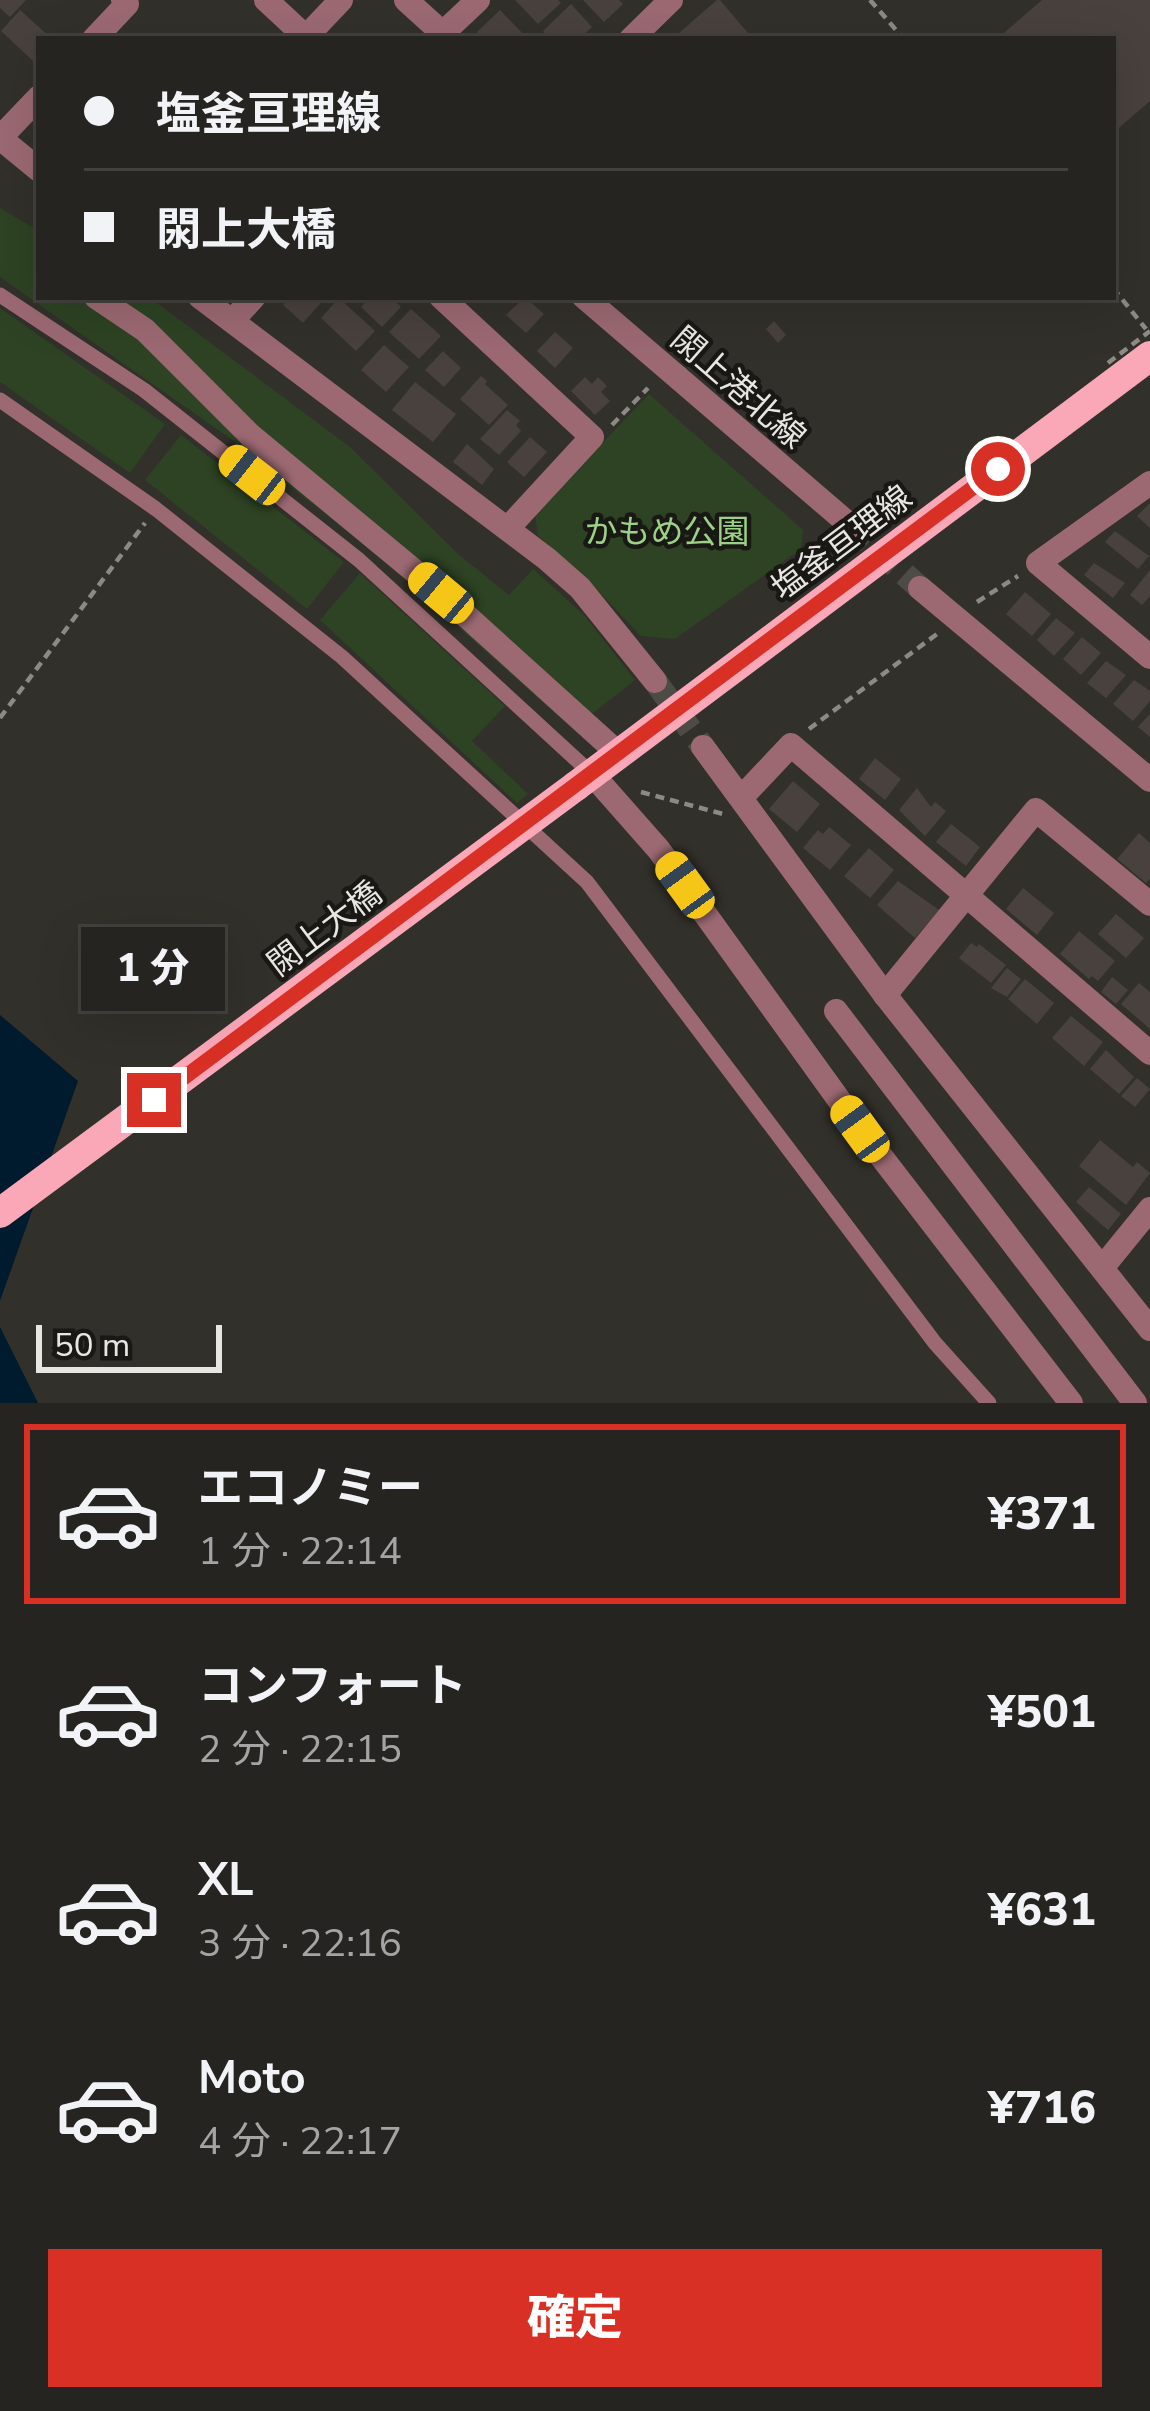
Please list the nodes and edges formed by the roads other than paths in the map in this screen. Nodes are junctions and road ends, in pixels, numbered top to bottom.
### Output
1 (123, 0) edge
2 (266, 0) edge
3 (341, 0) edge
4 (406, 0) edge
5 (478, 0) edge
6 (671, 0) edge
7 (97, 36) edge
8 (304, 36) edge
9 (308, 36) edge
10 (446, 36) edge
11 (634, 36) edge
12 (36, 100) edge
13 (0, 138) edge
14 (36, 168) edge
15 (0, 295) edge
16 (100, 300) edge
17 (204, 300) edge
18 (251, 300) edge
19 (444, 300) edge
20 (587, 300) edge
21 (232, 321) junction
22 (1150, 356) edge
23 (0, 400) edge
24 (1150, 483) edge
25 (850, 526) tunnel mouth
26 (508, 528) junction
27 (920, 588) tunnel mouth
28 (1150, 657) edge
29 (655, 681) tunnel mouth
30 (703, 747) tunnel mouth
31 (619, 754) junction
32 (584, 780) junction
33 (1150, 780) edge
34 (735, 807) junction
35 (966, 896) junction
36 (1150, 904) edge
37 (885, 995) junction
38 (836, 1011) dead end
39 (1150, 1053) edge
40 (1150, 1209) edge
41 (0, 1214) edge
42 (1102, 1268) junction
43 (1150, 1329) edge
44 (989, 1403) edge
45 (1071, 1403) edge
46 (1136, 1403) edge

1 - 7 street
2 - 8 street
3 - 9 street
4 - 10 street
5 - 10 street
6 - 11 street
12 - 13 street
13 - 14 street
15 - 32 lane
16 - 31 street
17 - 21 street
18 - 21 street
19 - 26 street
20 - 25 street, 閖上港北線
21 - 26 street
22 - 31 main road, 塩釜亘理線
23 - 44 lane
24 - 28 street
26 - 29 street
27 - 33 street
30 - 34 street
31 - 32 main road, 塩釜亘理線
32 - 41 main road, 閖上大橋, bridge
32 - 45 street
34 - 35 street
34 - 37 street
35 - 36 street
35 - 37 street
35 - 39 street
37 - 42 street
38 - 46 street
40 - 42 street
42 - 43 street

